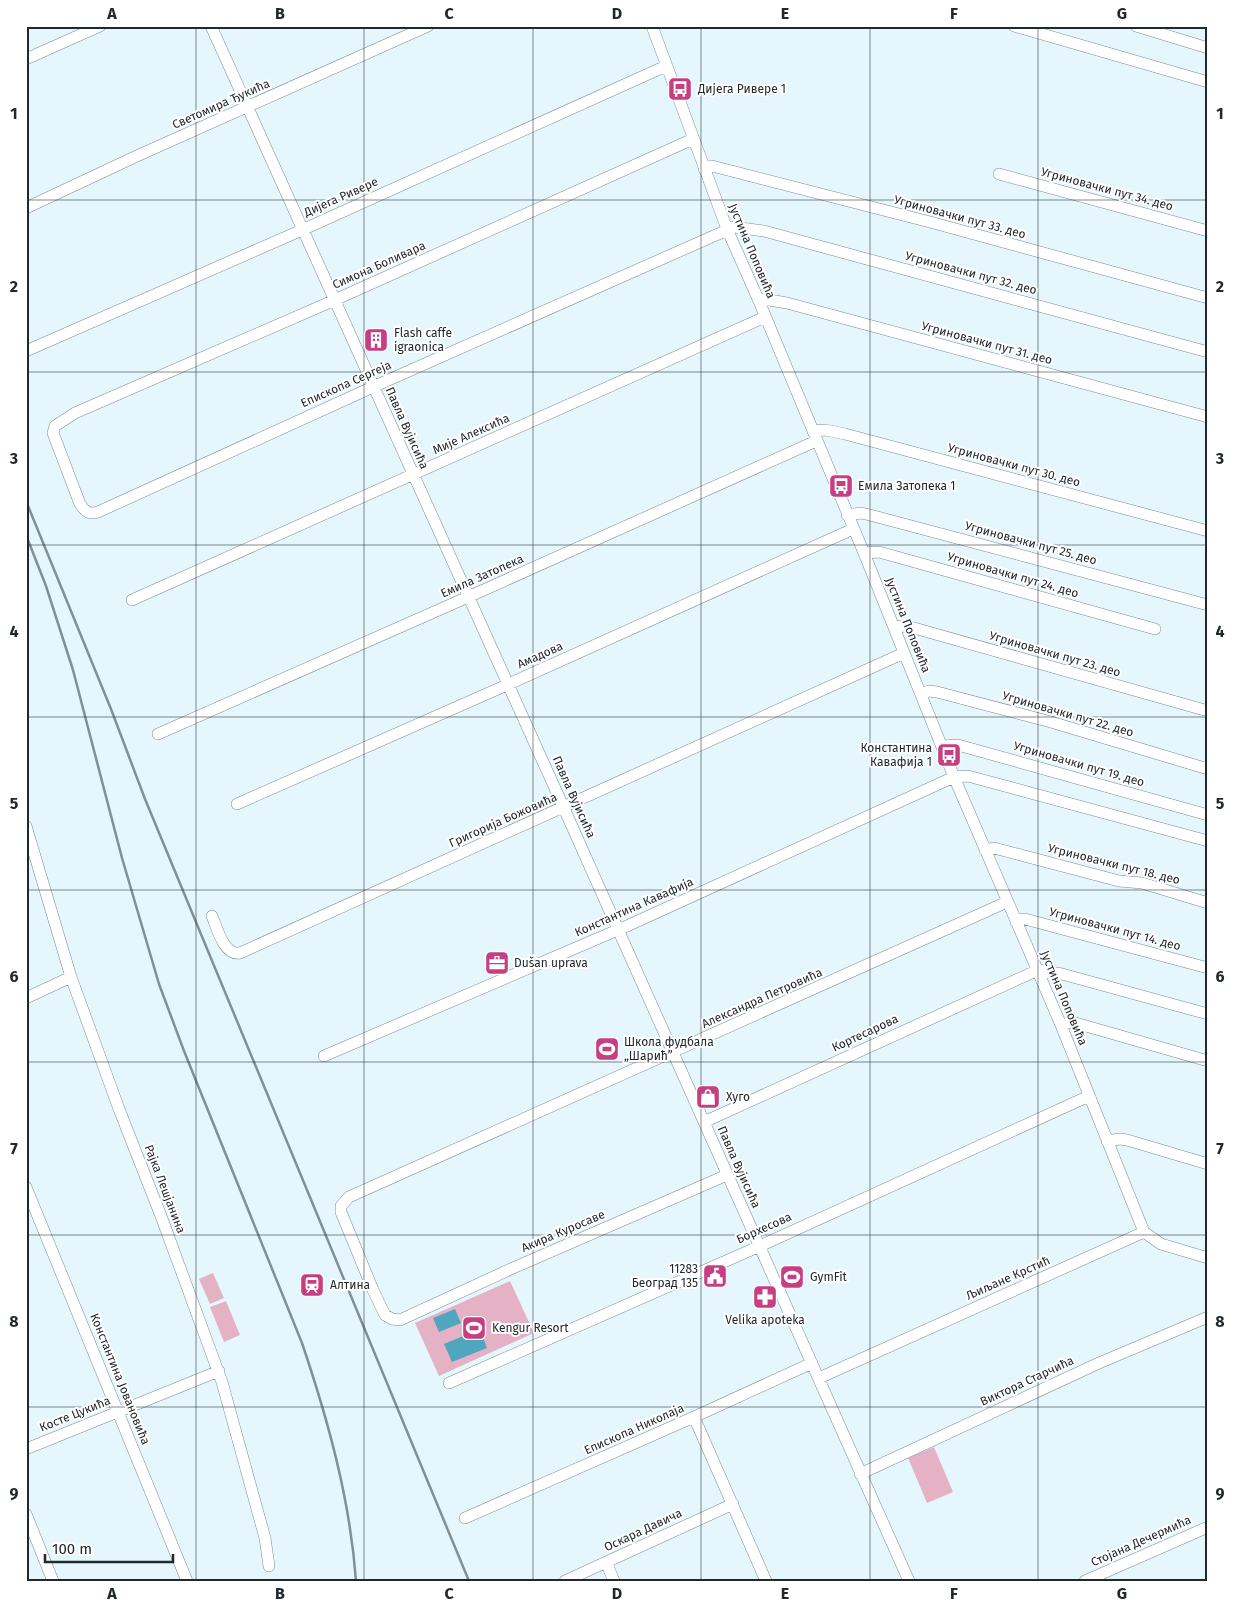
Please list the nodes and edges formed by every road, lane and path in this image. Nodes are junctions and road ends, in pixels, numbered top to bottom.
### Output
1 (100, 26) edge
2 (211, 26) edge
3 (428, 26) edge
4 (652, 26) edge
5 (1014, 26) edge
6 (1136, 26) edge
7 (1208, 48) edge
8 (26, 59) edge
9 (666, 66) junction
10 (1208, 82) edge
11 (248, 107) junction
12 (693, 139) junction
13 (704, 169) junction
14 (999, 174) dead end
15 (26, 208) edge
16 (727, 229) junction
17 (302, 230) junction
18 (1208, 231) edge
19 (1208, 298) edge
20 (334, 300) junction
21 (759, 301) junction
22 (765, 317) junction
23 (26, 351) edge
24 (1208, 352) edge
25 (373, 387) junction
26 (1208, 417) edge
27 (815, 436) junction
28 (413, 475) junction
29 (86, 512) joint
30 (847, 515) junction
31 (853, 529) junction
32 (1208, 531) edge
33 (864, 553) junction
34 (468, 597) junction
35 (132, 600) dead end
36 (1208, 605) edge
37 (894, 627) junction
38 (1155, 629) dead end
39 (904, 653) junction
40 (507, 685) junction
41 (921, 694) junction
42 (1208, 711) edge
43 (158, 734) dead end
44 (942, 746) junction
45 (1208, 768) edge
46 (954, 777) junction
47 (237, 804) dead end
48 (564, 808) junction
49 (1208, 814) edge
50 (26, 826) edge
51 (1208, 841) edge
52 (985, 850) junction
53 (1008, 902) junction
54 (1208, 903) edge
55 (212, 916) dead end
56 (1016, 922) junction
57 (618, 930) junction
58 (1208, 968) edge
59 (1038, 970) junction
60 (71, 977) junction
61 (26, 998) edge
62 (1208, 1014) edge
63 (1060, 1025) junction
64 (673, 1053) junction
65 (324, 1056) dead end
66 (1208, 1061) edge
67 (1089, 1096) junction
68 (704, 1122) junction
69 (1107, 1141) junction
70 (1208, 1164) edge
71 (727, 1175) junction
72 (26, 1187) edge
73 (1144, 1232) junction
74 (760, 1246) junction
75 (1208, 1258) edge
76 (411, 1316) joint
77 (1208, 1317) edge
78 (812, 1363) junction
79 (218, 1371) junction
80 (819, 1378) junction
81 (449, 1383) dead end
82 (118, 1412) junction
83 (694, 1417) junction
84 (26, 1449) edge
85 (860, 1474) junction
86 (733, 1504) junction
87 (26, 1514) edge
88 (465, 1518) dead end
89 (1208, 1526) edge
90 (606, 1562) junction
91 (269, 1566) dead end
92 (53, 1581) edge
93 (187, 1581) edge
94 (565, 1581) edge
95 (614, 1581) edge
96 (766, 1581) edge
97 (909, 1581) edge
98 (1085, 1581) edge

1 - 8 street
2 - 11 street, Павла Вујисића
3 - 11 street, Светомира Ђукића
4 - 9 street, Јустина Поповића
5 - 10 street
6 - 7 street
9 - 12 street, Јустина Поповића
9 - 17 street, Дијега Ривере
11 - 15 street, Светомира Ђукића
11 - 17 street, Павла Вујисића
12 - 13 street, Јустина Поповића
12 - 20 street, Симона Боливара
13 - 16 street, Јустина Поповића
13 - 19 street, Угриновачки пут 33. део
14 - 18 street, Угриновачки пут 34. део
16 - 21 street, Јустина Поповића
16 - 24 street, Угриновачки пут 32. део
16 - 25 street, Епископа Сергеја
17 - 20 street, Павла Вујисића
17 - 23 street, Дијега Ривере
20 - 25 street, Павла Вујисића
20 - 29 street, Симона Боливара
21 - 22 street, Јустина Поповића
21 - 26 street, Угриновачки пут 31. део
22 - 27 street, Јустина Поповића
22 - 28 street, Мије Алексића
25 - 28 street, Павла Вујисића
25 - 29 street, Епископа Сергеја
27 - 30 street, Јустина Поповића
27 - 32 street, Угриновачки пут 30. део
27 - 34 street, Емила Затопека
28 - 34 street, Павла Вујисића
28 - 35 street, Мије Алексића
30 - 31 street, Јустина Поповића
30 - 36 street, Угриновачки пут 25. део
31 - 33 street, Јустина Поповића
31 - 40 street, Амадова
33 - 37 street, Јустина Поповића
33 - 38 street, Угриновачки пут 24. део
34 - 40 street, Павла Вујисића
34 - 43 street, Емила Затопека
37 - 39 street, Јустина Поповића
37 - 42 street, Угриновачки пут 23. део
39 - 41 street, Јустина Поповића
39 - 48 street, Григорија Божовића
40 - 47 street, Амадова
40 - 48 street, Павла Вујисића
41 - 44 street, Јустина Поповића
41 - 45 street, Угриновачки пут 22. део
44 - 46 street, Јустина Поповића
44 - 49 street, Угриновачки пут 19. део
46 - 51 street
46 - 52 street, Јустина Поповића
46 - 57 street, Константина Кавафија
48 - 55 street, Григорија Божовића
48 - 57 street, Павла Вујисића
50 - 60 street, Рајка Лешјанина
52 - 53 street, Јустина Поповића
52 - 54 street, Угриновачки пут 18. део
53 - 56 street, Јустина Поповића
53 - 64 street, Александра Петровића
56 - 58 street, Угриновачки пут 14. део
56 - 59 street, Јустина Поповића
57 - 64 street, Павла Вујисића
57 - 65 street, Константина Кавафија
59 - 62 street
59 - 63 street, Јустина Поповића
59 - 68 street, Кортесарова
60 - 61 street
60 - 79 street, Рајка Лешјанина
63 - 66 street
63 - 67 street, Јустина Поповића
64 - 68 street, Павла Вујисића
64 - 76 street, Александра Петровића
67 - 69 street, Јустина Поповића
67 - 74 street, Борхесова
68 - 71 street, Павла Вујисића
69 - 70 street
69 - 73 street, Јустина Поповића
71 - 74 street, Павла Вујисића
71 - 76 street, Акира Куросаве
72 - 82 street, Константина Јовановића
73 - 75 street
73 - 80 street, Љиљане Крстић
74 - 78 street, Павла Вујисића
74 - 81 street, Борхесова
77 - 85 street, Виктора Старчића
78 - 80 street, Павла Вујисића
78 - 83 street, Епископа Николаја
79 - 82 street, Косте Цукића
79 - 91 street, Рајка Лешјанина
80 - 85 street, Павла Вујисића
82 - 84 street, Косте Цукића
82 - 93 street, Константина Јовановића
83 - 86 street
83 - 88 street, Епископа Николаја
85 - 97 street, Павла Вујисића
86 - 90 street, Оскара Давича
86 - 96 street
87 - 92 street
89 - 98 street, Стојана Дечермића
90 - 94 street, Оскара Давича
90 - 95 street

